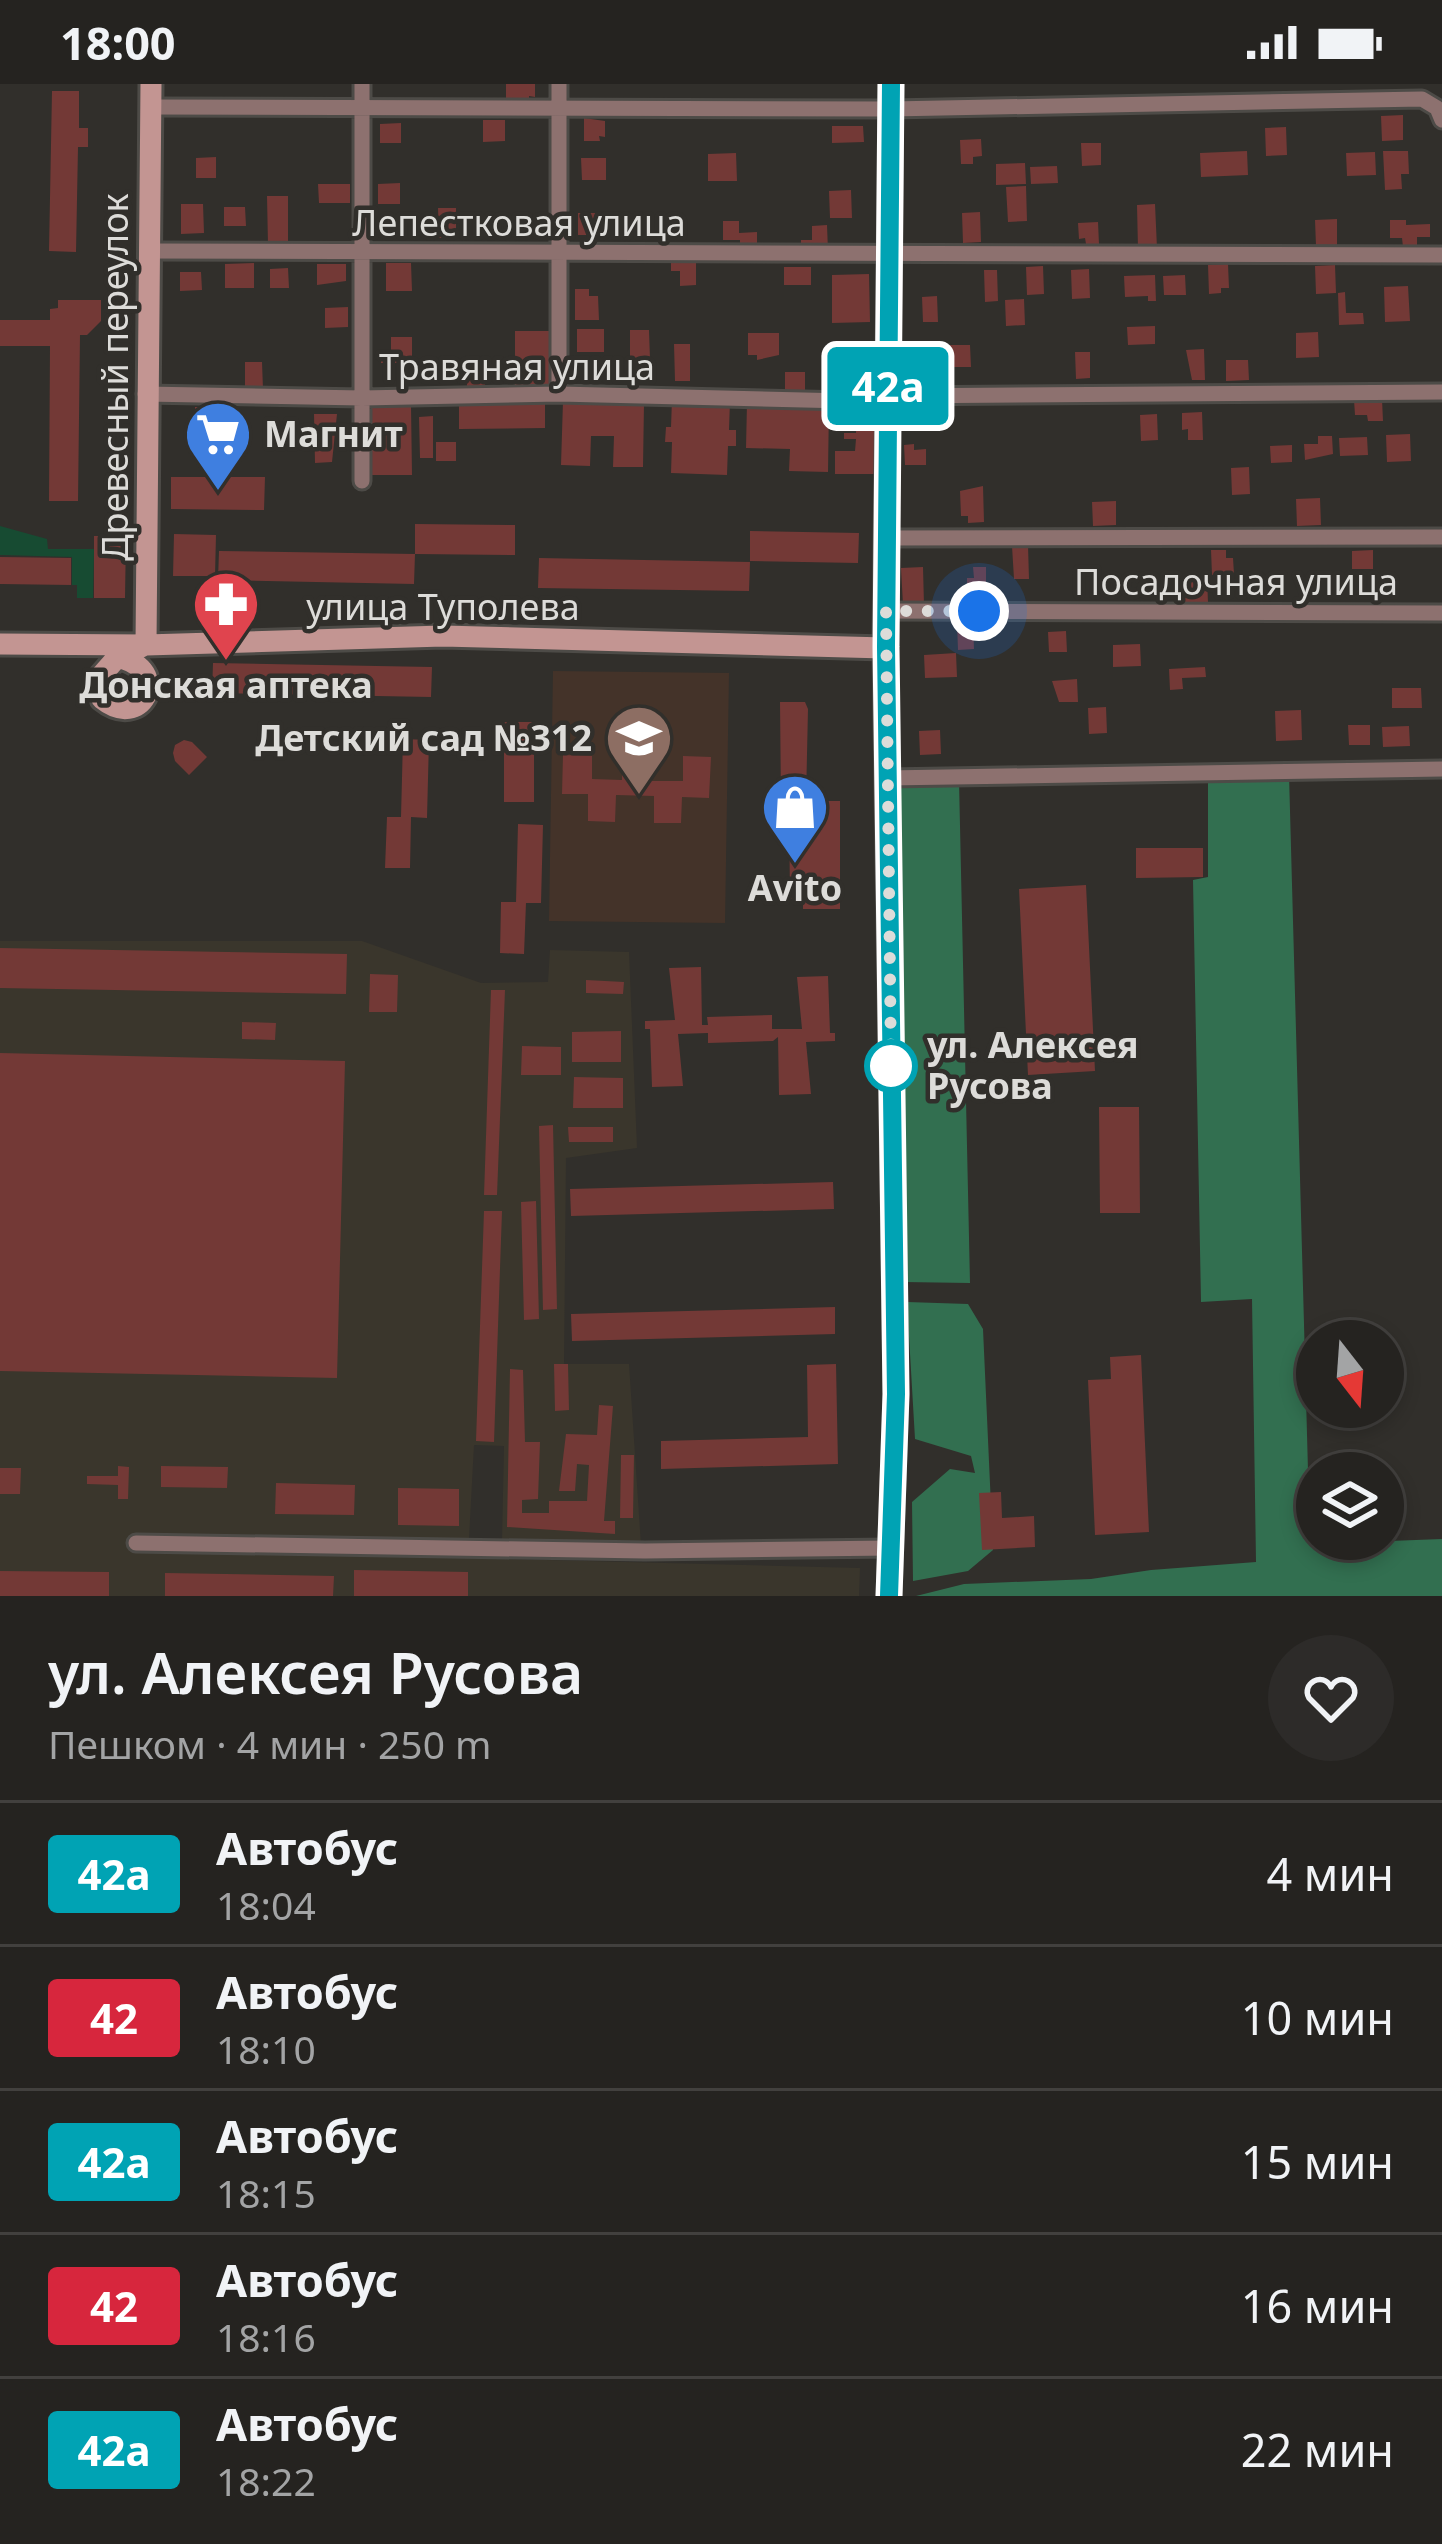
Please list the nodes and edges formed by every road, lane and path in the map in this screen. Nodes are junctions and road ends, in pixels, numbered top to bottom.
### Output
1 (362, 84) edge
2 (559, 84) edge
3 (891, 84) edge
4 (151, 96) edge
5 (891, 109) junction
6 (362, 110) junction
7 (559, 110) junction
8 (1439, 114) edge
9 (148, 251) junction
10 (559, 252) junction
11 (362, 253) junction
12 (889, 255) junction
13 (1442, 255) edge
14 (1442, 392) edge
15 (146, 394) junction
16 (559, 394) junction
17 (362, 398) junction
18 (888, 399) junction
19 (362, 481) dead end
20 (1442, 537) edge
21 (886, 538) junction
22 (886, 611) junction
23 (1442, 613) edge
24 (0, 644) edge
25 (146, 645) junction
26 (886, 647) junction
27 (124, 659) dead end
28 (1442, 769) edge
29 (887, 778) junction
30 (136, 1543) dead end
31 (891, 1548) junction
32 (890, 1596) edge

1 - 6 street
2 - 7 street
3 - 5 street
4 - 6 street
4 - 9 street, Древесный переулок
5 - 7 street
5 - 8 street
5 - 12 street
6 - 7 street
6 - 11 street
7 - 10 street
9 - 11 street, Лепестковая улица
9 - 15 street, Древесный переулок
10 - 11 street, Лепестковая улица
10 - 12 street, Лепестковая улица
10 - 16 street
11 - 17 street
12 - 13 street, Лепестковая улица
12 - 18 street
14 - 18 street, Травяная улица
15 - 17 street, Травяная улица
15 - 25 street, Древесный переулок
16 - 17 street, Травяная улица
16 - 18 street, Травяная улица
17 - 19 street
18 - 21 street
20 - 21 street
21 - 22 street
22 - 23 street, Посадочная улица
22 - 26 street
24 - 25 street, улица Туполева
25 - 26 street, улица Туполева
25 - 27 street
26 - 29 street
28 - 29 street
29 - 31 street
30 - 31 street
31 - 32 street

